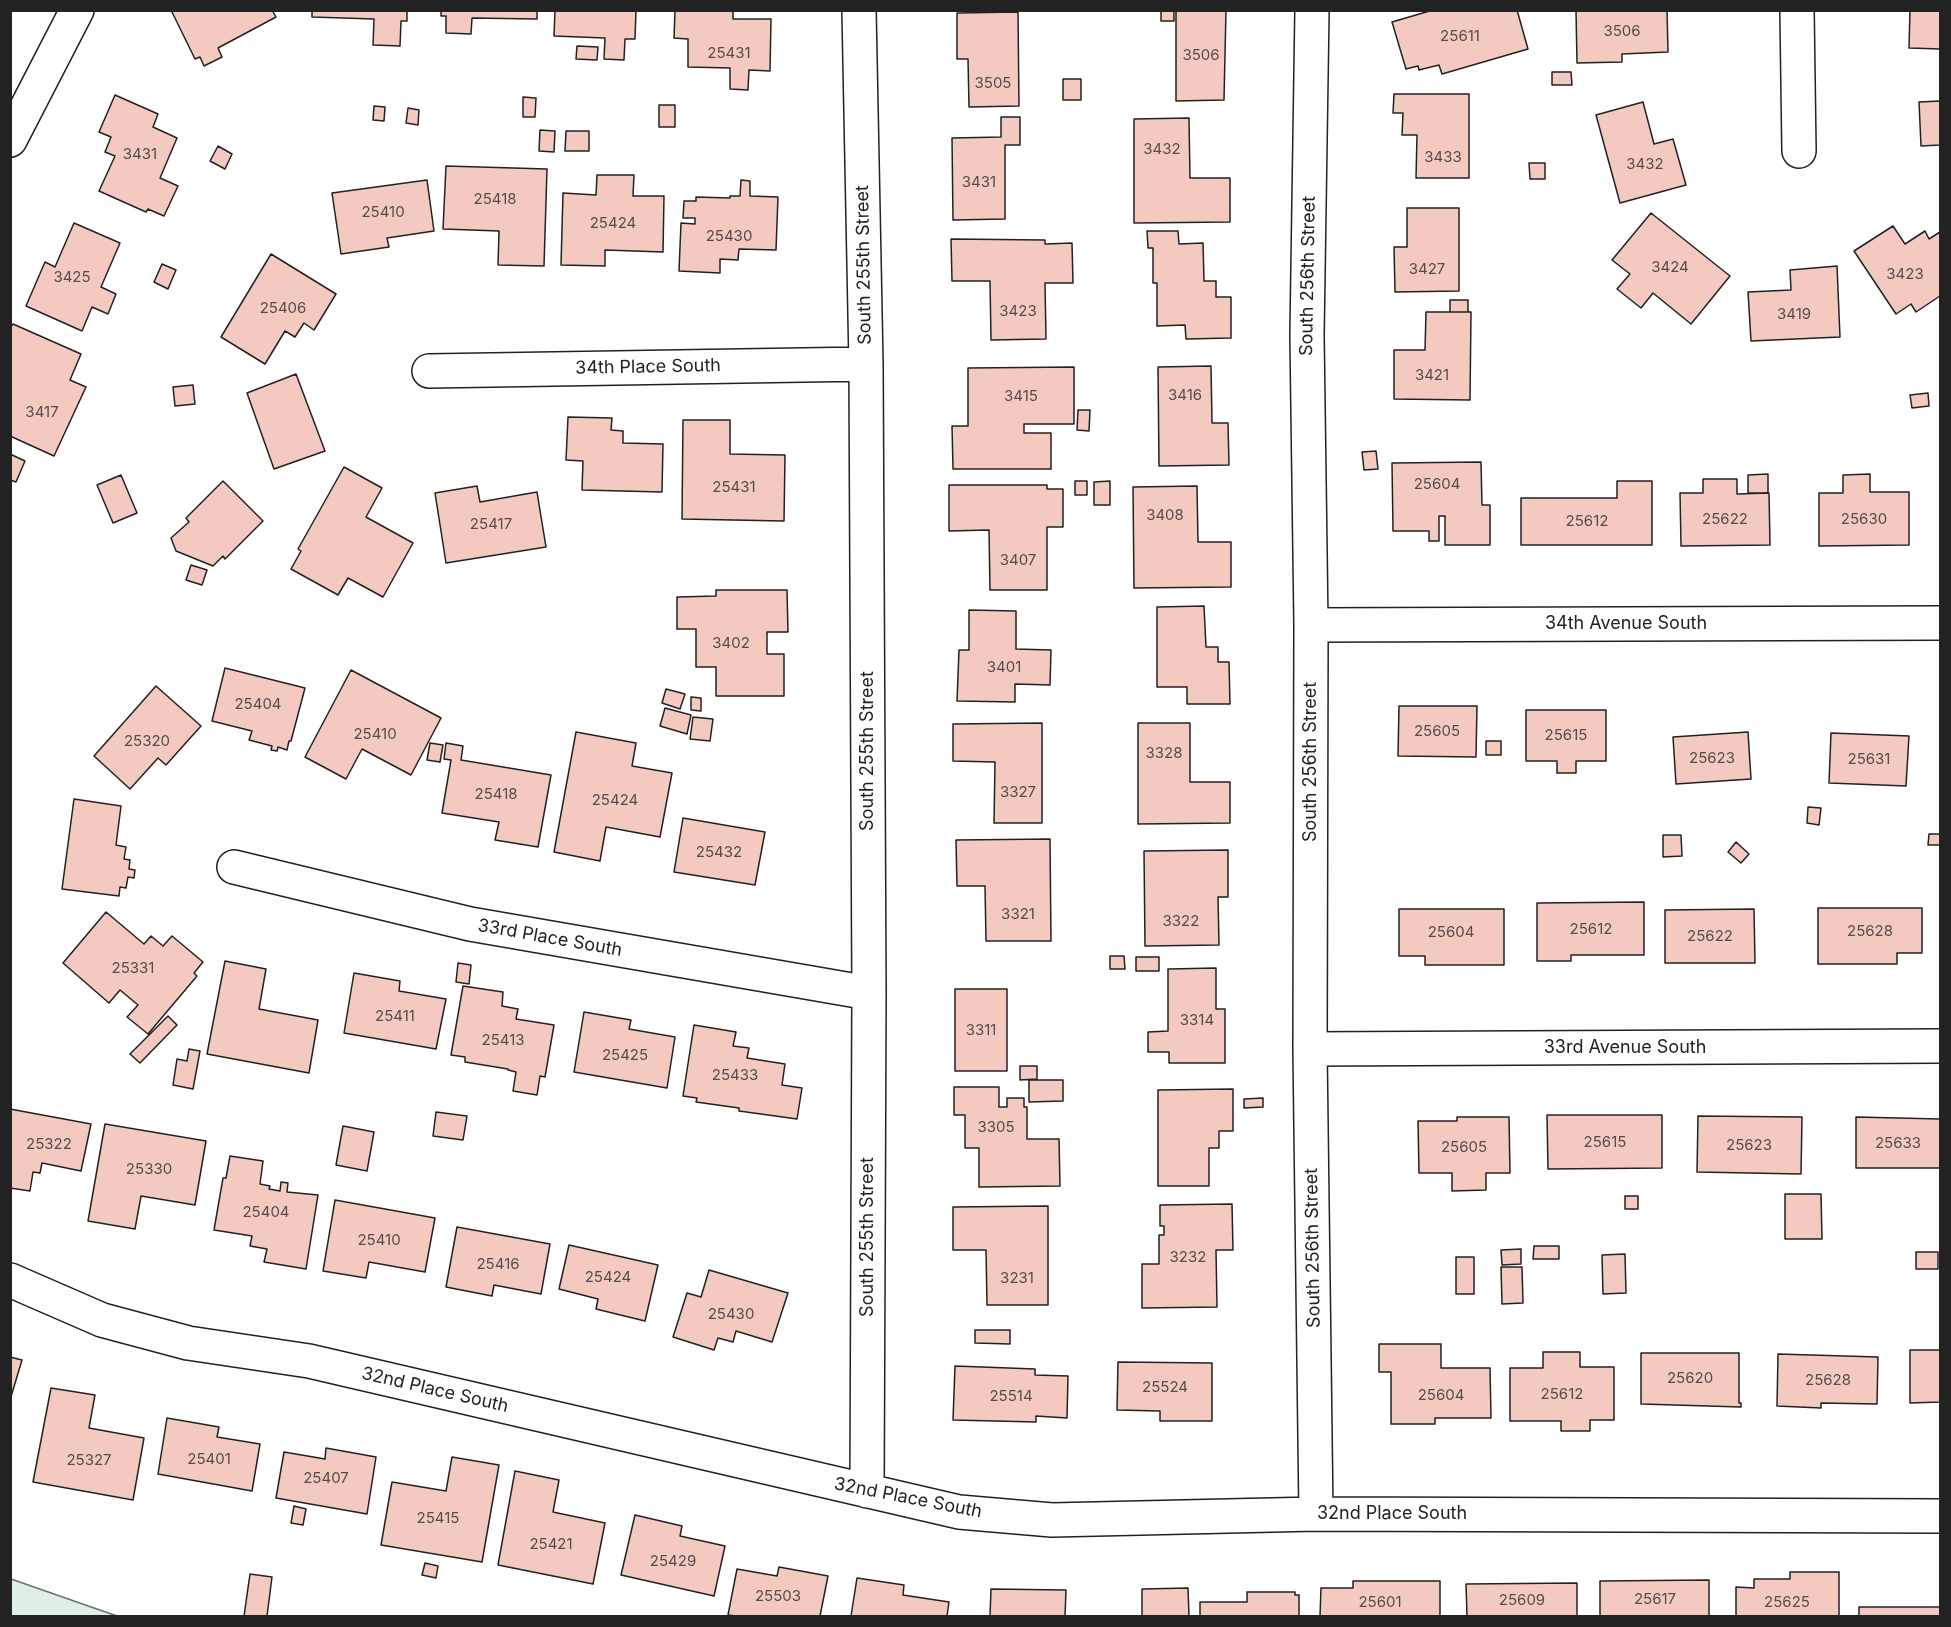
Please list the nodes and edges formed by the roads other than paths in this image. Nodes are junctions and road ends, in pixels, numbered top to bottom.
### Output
1 (77, 10) edge
2 (859, 10) edge
3 (1312, 10) edge
4 (1797, 10) edge
5 (10, 141) edge
6 (1799, 151) dead end
7 (866, 364) junction
8 (429, 371) dead end
9 (1941, 623) edge
10 (1311, 625) junction
11 (234, 867) dead end
12 (869, 993) junction
13 (1941, 1046) edge
14 (1310, 1049) junction
15 (10, 1280) edge
16 (867, 1491) junction
17 (1316, 1514) junction
18 (1941, 1516) edge

1 - 5 street
2 - 7 street, South 255th Street
3 - 10 street, South 256th Street
4 - 6 street
7 - 8 street, 34th Place South
7 - 12 street, South 255th Street
9 - 10 street, 34th Avenue South
10 - 14 street, South 256th Street
11 - 12 street, 33rd Place South
12 - 16 street, South 255th Street
13 - 14 street, 33rd Avenue South
14 - 17 street, South 256th Street
15 - 16 street, 32nd Place South
16 - 17 street, 32nd Place South
17 - 18 street, 32nd Place South

